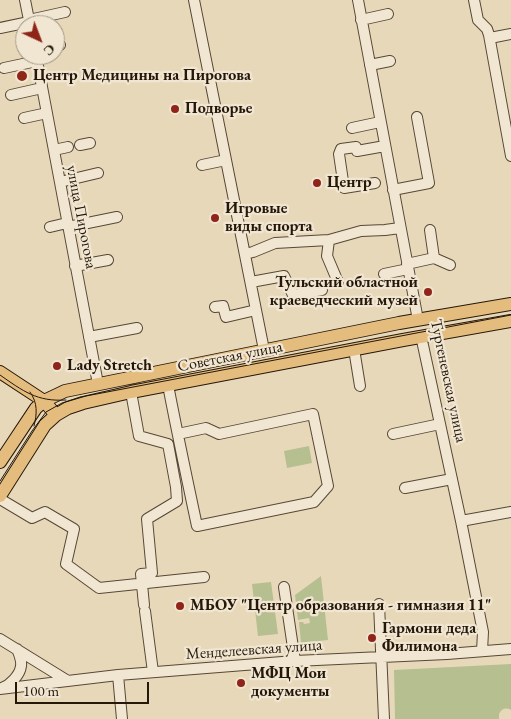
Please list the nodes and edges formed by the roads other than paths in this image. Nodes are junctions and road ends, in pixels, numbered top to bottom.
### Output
1 (25, 0) edge
2 (194, 0) edge
3 (358, 0) edge
4 (474, 0) edge
5 (66, 12) dead end
6 (388, 14) dead end
7 (28, 15) edge
8 (55, 15) edge
9 (361, 20) junction
10 (15, 25) edge
11 (0, 28) edge
12 (511, 34) edge
13 (489, 37) junction
14 (390, 61) dead end
15 (15, 65) edge
16 (37, 65) edge
17 (370, 65) junction
18 (4, 68) dead end
19 (42, 88) junction
20 (11, 95) dead end
21 (47, 113) junction
22 (417, 117) dead end
23 (20, 118) dead end
24 (380, 122) junction
25 (352, 128) dead end
26 (509, 137) edge
27 (90, 143) dead end
28 (80, 145) dead end
29 (385, 146) junction
30 (68, 148) dead end
31 (54, 150) junction
32 (511, 156) edge
33 (226, 160) junction
34 (202, 165) dead end
35 (98, 173) dead end
36 (60, 182) junction
37 (392, 185) junction
38 (117, 217) dead end
39 (68, 225) junction
40 (50, 227) dead end
41 (400, 228) junction
42 (430, 230) dead end
43 (330, 240) junction
44 (245, 254) junction
45 (434, 258) junction
46 (108, 260) dead end
47 (450, 265) dead end
48 (76, 266) junction
49 (407, 267) junction
50 (384, 274) dead end
51 (251, 282) junction
52 (338, 282) dead end
53 (322, 290) dead end
54 (511, 304) edge
55 (215, 307) dead end
56 (256, 310) junction
57 (418, 320) junction
58 (511, 321) edge
59 (136, 328) dead end
60 (421, 336) junction
61 (89, 337) junction
62 (354, 349) junction
63 (264, 350) junction
64 (0, 372) edge
65 (98, 384) junction
66 (168, 385) junction
67 (360, 386) dead end
68 (131, 392) junction
69 (44, 402) junction
70 (56, 415) junction
71 (440, 424) junction
72 (178, 434) junction
73 (393, 434) dead end
74 (0, 462) edge
75 (452, 479) junction
76 (405, 488) dead end
77 (0, 498) edge
78 (511, 512) edge
79 (461, 522) junction
80 (204, 577) dead end
81 (142, 584) junction
82 (284, 586) dead end
83 (379, 604) dead end
84 (0, 639) edge
85 (17, 649) junction
86 (511, 649) edge
87 (482, 651) junction
88 (381, 656) junction
89 (295, 661) junction
90 (152, 672) junction
91 (118, 675) junction
92 (68, 681) junction
93 (1, 689) edge
94 (122, 719) edge
95 (384, 719) edge

1 - 7 street
2 - 33 street
3 - 9 street, Тургеневская улица
4 - 13 street
5 - 8 street
6 - 9 street
9 - 17 street, Тургеневская улица
10 - 11 street
12 - 13 street
13 - 26 street
14 - 17 street
15 - 18 street
16 - 19 street, улица Пирогова
17 - 24 street, Тургеневская улица
19 - 20 street
19 - 21 street, улица Пирогова
21 - 23 street
21 - 31 street, улица Пирогова
22 - 37 street
24 - 25 street
24 - 29 street, Тургеневская улица
26 - 32 street
27 - 28 street
29 - 37 street, Тургеневская улица
29 - 37 street
30 - 31 street
31 - 36 street, улица Пирогова
33 - 34 street
33 - 44 street
35 - 36 street
36 - 39 street, улица Пирогова
37 - 41 street, Тургеневская улица
38 - 39 street
39 - 40 street
39 - 48 street, улица Пирогова
41 - 43 street
41 - 49 street, Тургеневская улица
42 - 45 street
43 - 44 street
43 - 52 street
44 - 51 street
45 - 47 street
45 - 49 street
46 - 48 street
48 - 61 street, улица Пирогова
49 - 50 street
49 - 57 street, Тургеневская улица
51 - 53 street
51 - 56 street
54 - 57 main road, Советская улица
55 - 56 street
56 - 63 street
57 - 60 main road, Тургеневская улица
57 - 63 main road, Советская улица
58 - 60 main road, Советская улица
59 - 61 street
60 - 62 main road, Советская улица
60 - 71 street, Тургеневская улица
61 - 65 street, улица Пирогова
62 - 66 main road, Советская улица
62 - 67 street
63 - 65 main road, Советская улица
64 - 69 main road
65 - 69 main road, Советская улица
66 - 68 main road, Советская улица
66 - 72 street
68 - 70 main road, Советская улица
68 - 81 street
69 - 70 main road
69 - 74 main road, Советская улица
70 - 77 main road, Советская улица
71 - 73 street
71 - 75 street, Тургеневская улица
72 - 72 street
75 - 76 street
75 - 79 street, Тургеневская улица
77 - 81 street
78 - 79 street
79 - 87 street, Тургеневская улица
80 - 81 street
81 - 90 street
82 - 89 street
83 - 88 street
84 - 85 street
85 - 92 street
85 - 93 street
86 - 87 street, Менделеевская улица
87 - 88 street, Менделеевская улица
88 - 89 street, Менделеевская улица
88 - 95 street
89 - 90 street, Менделеевская улица
90 - 91 street, Менделеевская улица
91 - 92 street, Менделеевская улица
91 - 94 street
92 - 93 street, Менделеевская улица

